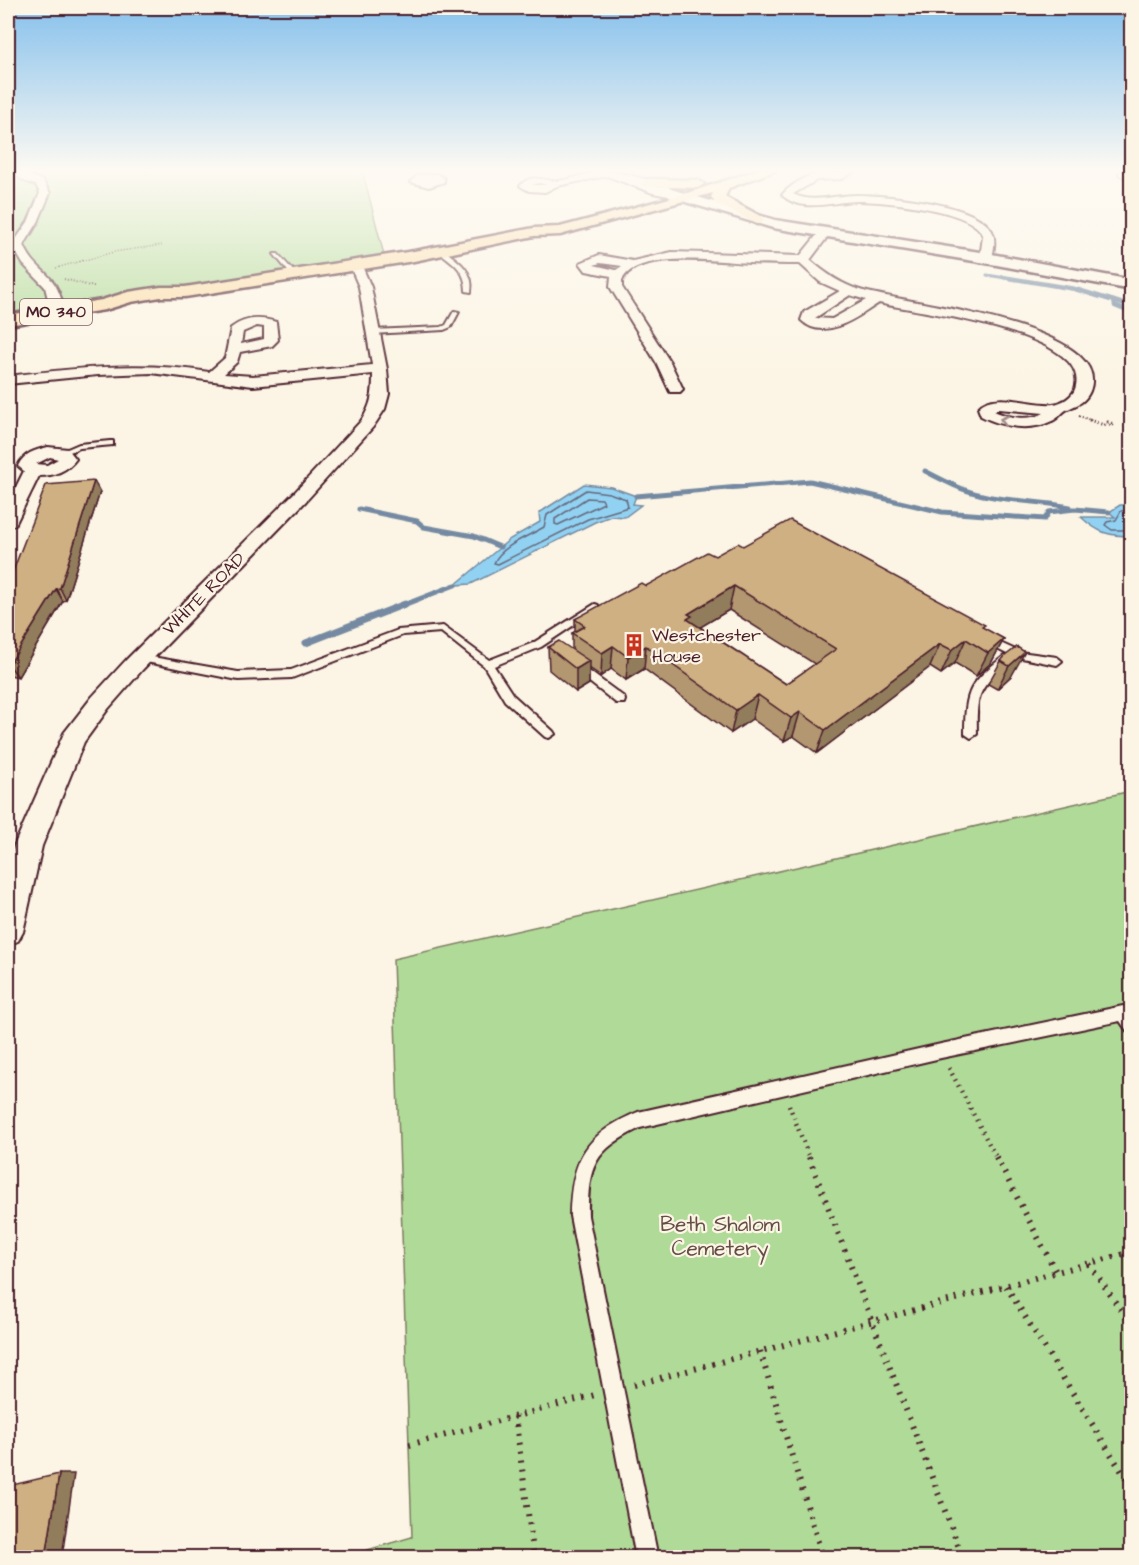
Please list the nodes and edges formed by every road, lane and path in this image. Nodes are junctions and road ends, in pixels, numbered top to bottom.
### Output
1 (485, 242) edge
2 (817, 242) edge
3 (887, 242) edge
4 (988, 242) edge
5 (13, 245) edge
6 (162, 245) dead end
7 (441, 251) junction
8 (276, 255) dead end
9 (986, 258) junction
10 (803, 260) junction
11 (634, 265) junction
12 (356, 266) junction
13 (41, 271) junction
14 (618, 274) junction
15 (296, 275) junction
16 (1131, 285) edge
17 (365, 287) junction
18 (469, 291) dead end
19 (848, 291) junction
20 (877, 299) junction
21 (57, 312) junction
22 (456, 312) dead end
23 (8, 320) edge
24 (372, 332) junction
25 (235, 349) dead end
26 (380, 369) junction
27 (212, 377) junction
28 (8, 380) edge
29 (675, 389) dead end
30 (1058, 409) dead end
31 (1078, 416) dead end
32 (1106, 424) dead end
33 (110, 443) dead end
34 (62, 453) joint
35 (8, 522) edge
36 (595, 607) edge
37 (976, 634) edge
38 (1018, 655) junction
39 (141, 658) junction
40 (1058, 661) dead end
41 (488, 664) junction
42 (572, 664) edge
43 (620, 700) dead end
44 (549, 734) dead end
45 (971, 734) dead end
46 (16, 859) edge
47 (8, 932) edge
48 (1128, 1017) edge
49 (940, 1051) junction
50 (782, 1087) junction
51 (1131, 1252) edge
52 (1089, 1263) junction
53 (1056, 1272) junction
54 (1006, 1286) junction
55 (872, 1321) junction
56 (1131, 1326) edge
57 (760, 1351) junction
58 (614, 1390) junction
59 (515, 1416) junction
60 (409, 1445) dead end
61 (1131, 1488) edge
62 (534, 1557) edge
63 (647, 1557) edge
64 (823, 1557) edge
65 (963, 1557) edge

1 - 7 main road, MO 340
2 - 10 street
3 - 9 main road
4 - 9 street
5 - 13 street
6 - 13 path
7 - 12 main road, MO 340
7 - 18 lane
8 - 15 lane
9 - 16 main road
10 - 11 street
10 - 19 street
11 - 14 street
11 - 14 street
12 - 15 main road, MO 340
12 - 17 street, WHITE ROAD
13 - 21 street
14 - 29 street
15 - 17 main road
15 - 21 main road, MO 340
17 - 24 street, WHITE ROAD
19 - 20 street
19 - 20 street
20 - 30 street
21 - 23 main road, MO 340
22 - 24 lane
24 - 26 street, WHITE ROAD
25 - 27 street
26 - 27 street
26 - 39 street, WHITE ROAD
27 - 28 street
31 - 32 path
33 - 34 lane
34 - 35 street
36 - 41 lane
37 - 38 lane
38 - 40 lane
38 - 45 lane
39 - 41 lane
39 - 46 street, WHITE ROAD
41 - 44 lane
42 - 43 lane
46 - 47 street, WHITE ROAD
48 - 49 lane
49 - 50 lane
49 - 53 path
50 - 55 path
50 - 58 lane
51 - 52 path
52 - 53 path
52 - 56 path
53 - 54 path
54 - 55 path
54 - 61 path
55 - 57 path
55 - 65 path
57 - 58 path
57 - 64 path
58 - 59 path
58 - 63 lane
59 - 60 path
59 - 62 path

